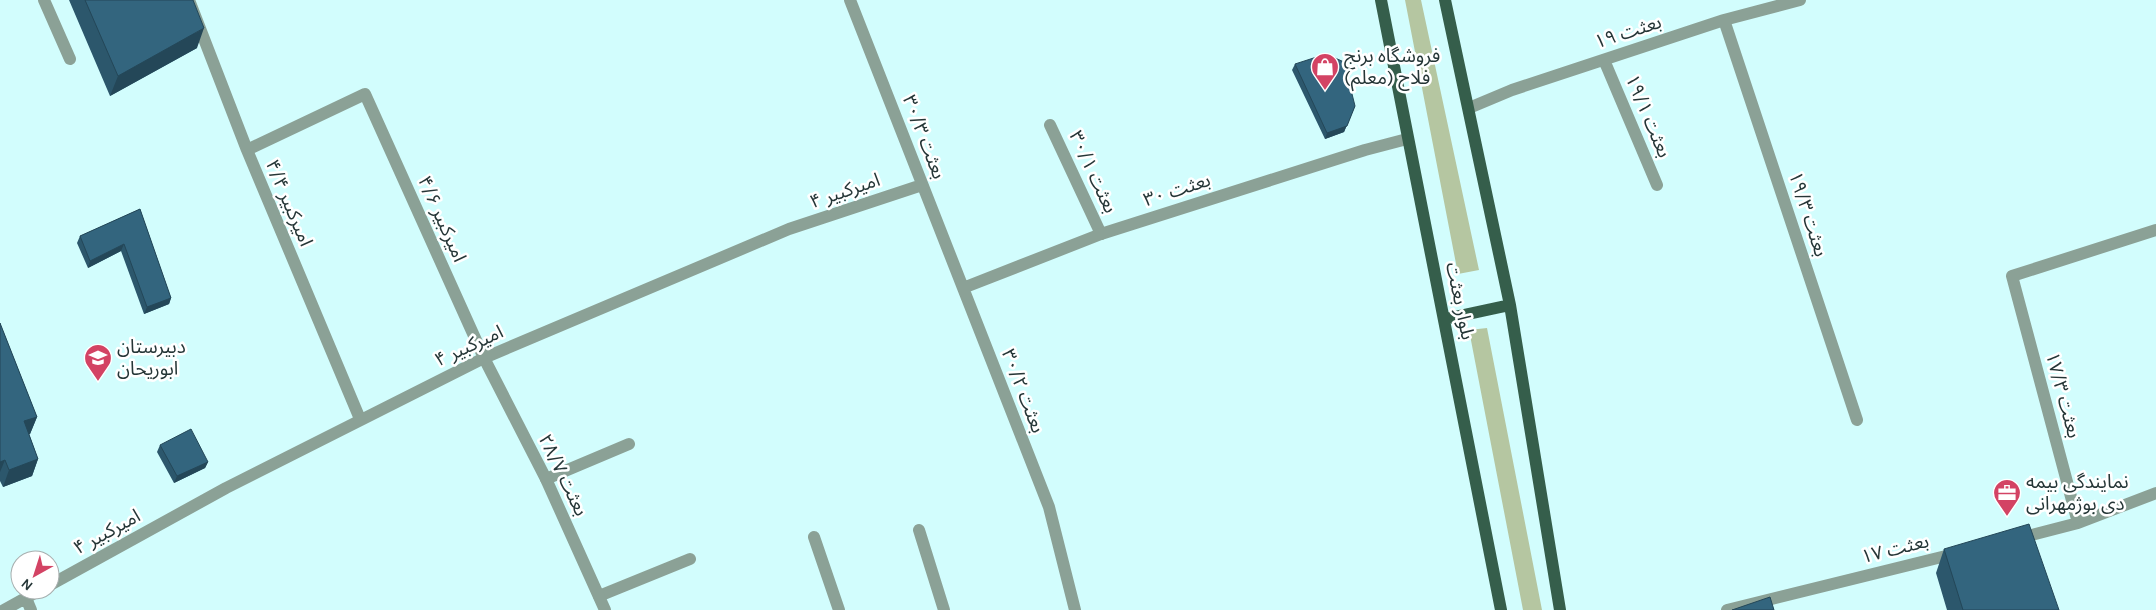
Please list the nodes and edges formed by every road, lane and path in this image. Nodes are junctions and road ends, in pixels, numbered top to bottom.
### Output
1 (44, 0) edge
2 (189, 0) edge
3 (850, 0) edge
4 (1381, 0) edge
5 (1445, 0) edge
6 (1800, 0) edge
7 (1724, 20) junction
8 (70, 59) dead end
9 (1604, 60) junction
10 (1469, 108) junction
11 (1050, 125) dead end
12 (1407, 139) junction
13 (246, 150) junction
14 (922, 185) junction
15 (1657, 186) dead end
16 (2156, 230) edge
17 (1101, 234) junction
18 (963, 288) junction
19 (1510, 305) junction
20 (1445, 319) junction
21 (484, 358) junction
22 (360, 418) junction
23 (1857, 420) dead end
24 (629, 444) dead end
25 (546, 479) junction
26 (2156, 493) edge
27 (2078, 523) junction
28 (919, 530) dead end
29 (814, 537) dead end
30 (2006, 541) edge
31 (1967, 551) edge
32 (690, 559) dead end
33 (60, 579) edge
34 (599, 596) junction
35 (22, 600) edge
36 (4, 610) edge
37 (605, 610) edge
38 (839, 610) edge
39 (944, 610) edge
40 (1075, 610) edge
41 (1501, 610) edge
42 (1560, 610) edge
43 (1727, 610) edge

1 - 8 street
2 - 13 street, امیرکبیر ۴/۴
3 - 14 street, بعثت ۳۰/۳
4 - 12 main road, بلوار بعثت
5 - 10 main road
6 - 7 street, بعثت ۱۹
7 - 9 street, بعثت ۱۹
7 - 23 street, بعثت ۱۹/۳
9 - 10 street, بعثت ۱۹
9 - 15 street, بعثت ۱۹/۱
10 - 19 main road
11 - 17 street, بعثت ۳۰/۱
12 - 17 street, بعثت ۳۰
12 - 20 main road, بلوار بعثت
13 - 21 street, امیرکبیر ۴/۶
13 - 22 street, امیرکبیر ۴/۴
14 - 18 street, بعثت ۳۰/۳
14 - 21 street, امیرکبیر ۴
16 - 27 street, بعثت ۱۷/۳
17 - 18 street, بعثت ۳۰
18 - 40 street, بعثت ۳۰/۲
19 - 20 main road
19 - 42 main road
20 - 41 main road, بلوار بعثت
21 - 22 street, امیرکبیر ۴
21 - 25 street, بعثت ۲۸/۷
22 - 33 street, امیرکبیر ۴
24 - 25 street
25 - 34 street, بعثت ۲۸/۷
26 - 27 street
27 - 30 street
28 - 39 street
29 - 38 street
31 - 43 street, بعثت ۱۷
32 - 34 street
34 - 37 street, بعثت ۲۸/۷
35 - 36 street

